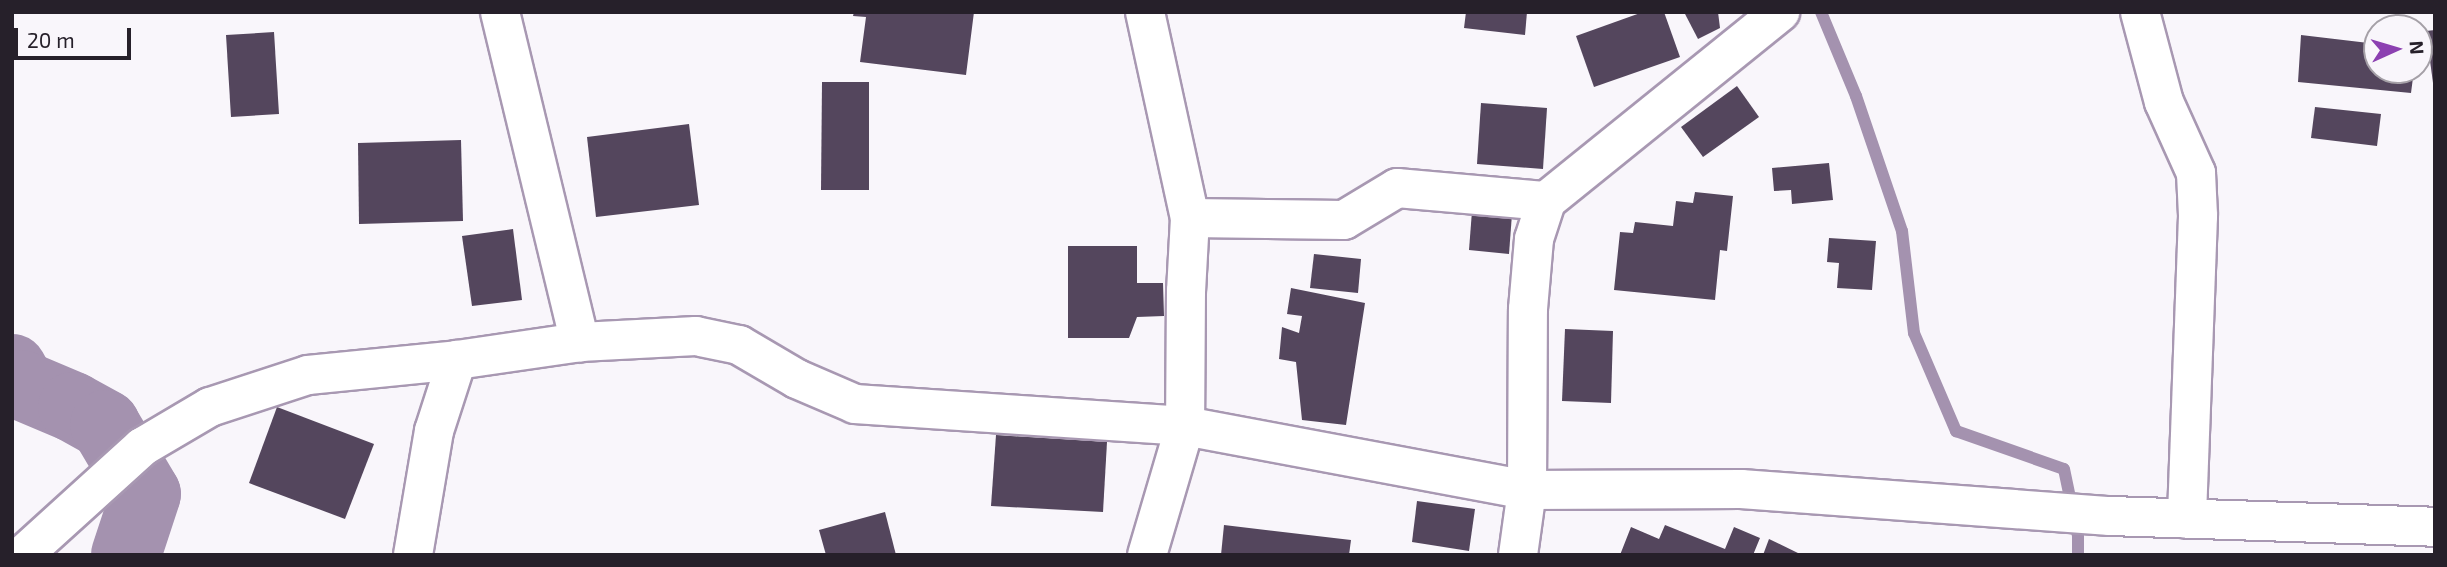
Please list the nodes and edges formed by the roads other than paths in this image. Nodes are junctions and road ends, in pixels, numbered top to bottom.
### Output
1 (500, 12) edge
2 (1146, 12) edge
3 (1780, 12) edge
4 (2140, 12) edge
5 (1546, 201) junction
6 (1190, 218) junction
7 (580, 342) junction
8 (457, 360) junction
9 (1185, 426) junction
10 (1527, 490) junction
11 (2187, 519) junction
12 (2435, 527) edge
13 (23, 555) edge
14 (413, 555) edge
15 (1147, 555) edge
16 (1518, 555) edge

1 - 7 street
2 - 6 street
3 - 5 street
4 - 11 street
5 - 6 street
5 - 10 street
6 - 9 street
7 - 8 street
7 - 9 street
8 - 13 street
8 - 14 street
9 - 10 street
9 - 15 street
10 - 11 street
10 - 16 street
11 - 12 street

